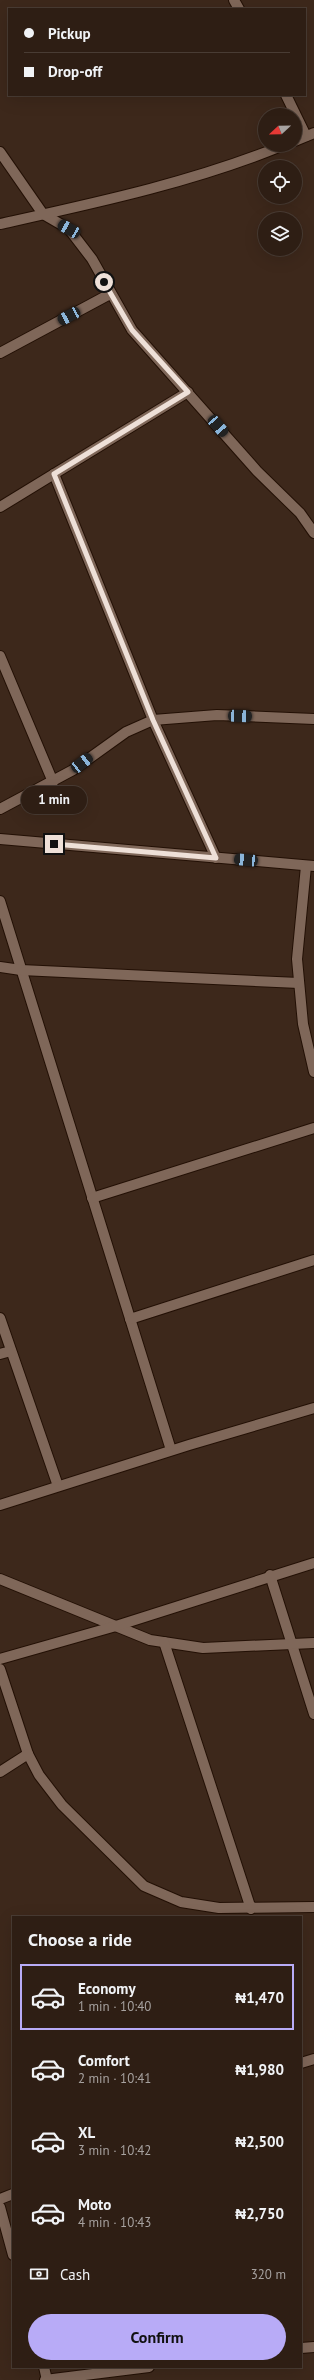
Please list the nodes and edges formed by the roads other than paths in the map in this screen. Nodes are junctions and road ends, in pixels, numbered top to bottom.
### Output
1 (287, 96) edge
2 (310, 134) edge
3 (0, 152) edge
4 (265, 152) edge
5 (43, 214) junction
6 (0, 224) edge
7 (110, 294) junction
8 (0, 353) edge
9 (188, 392) junction
10 (54, 474) junction
11 (0, 507) edge
12 (314, 533) edge
13 (0, 656) edge
14 (314, 717) edge
15 (153, 720) junction
16 (53, 782) junction
17 (0, 809) edge
18 (0, 839) edge
19 (216, 858) junction
20 (310, 866) edge
21 (0, 901) edge
22 (0, 967) edge
23 (21, 970) junction
24 (299, 983) junction
25 (314, 1072) edge
26 (314, 1128) edge
27 (92, 1198) junction
28 (314, 1260) edge
29 (0, 1318) edge
30 (130, 1319) junction
31 (11, 1351) junction
32 (0, 1354) edge
33 (314, 1408) edge
34 (171, 1450) junction
35 (58, 1486) junction
36 (0, 1505) edge
37 (314, 1563) edge
38 (270, 1575) junction
39 (0, 1579) edge
40 (116, 1626) junction
41 (164, 1642) junction
42 (314, 1643) edge
43 (292, 1644) junction
44 (0, 1659) edge
45 (0, 1669) edge
46 (314, 1714) edge
47 (28, 1754) junction
48 (0, 1772) edge
49 (314, 1907) edge
50 (251, 1909) junction
51 (314, 2059) edge
52 (302, 2063) edge
53 (12, 2194) edge
54 (0, 2199) edge
55 (0, 2207) edge
56 (12, 2251) edge
57 (314, 2347) edge
58 (302, 2348) edge
59 (44, 2368) edge
60 (141, 2368) edge
61 (46, 2380) edge

1 - 2 street
3 - 5 street
4 - 5 street
5 - 6 street
5 - 7 street
7 - 8 street
7 - 9 street
9 - 10 street
9 - 12 street
10 - 11 street
10 - 15 street
13 - 16 street
14 - 15 street
15 - 16 street
15 - 19 street
16 - 17 street
18 - 19 street
19 - 20 street
20 - 24 street
21 - 23 street
22 - 23 street
23 - 24 street
23 - 27 street
24 - 25 street
26 - 27 street
27 - 30 street
28 - 30 street
29 - 31 street
30 - 34 street
31 - 32 street
31 - 35 street
33 - 34 street
34 - 35 street
35 - 36 street
37 - 38 street
38 - 40 street
38 - 43 street
39 - 40 street
40 - 41 street
40 - 44 street
41 - 43 street
41 - 50 street
42 - 43 street
43 - 46 street
45 - 47 street
47 - 48 street
47 - 50 street
49 - 50 street
51 - 52 street
53 - 54 street
55 - 56 street
57 - 58 street
59 - 61 street
60 - 61 street

